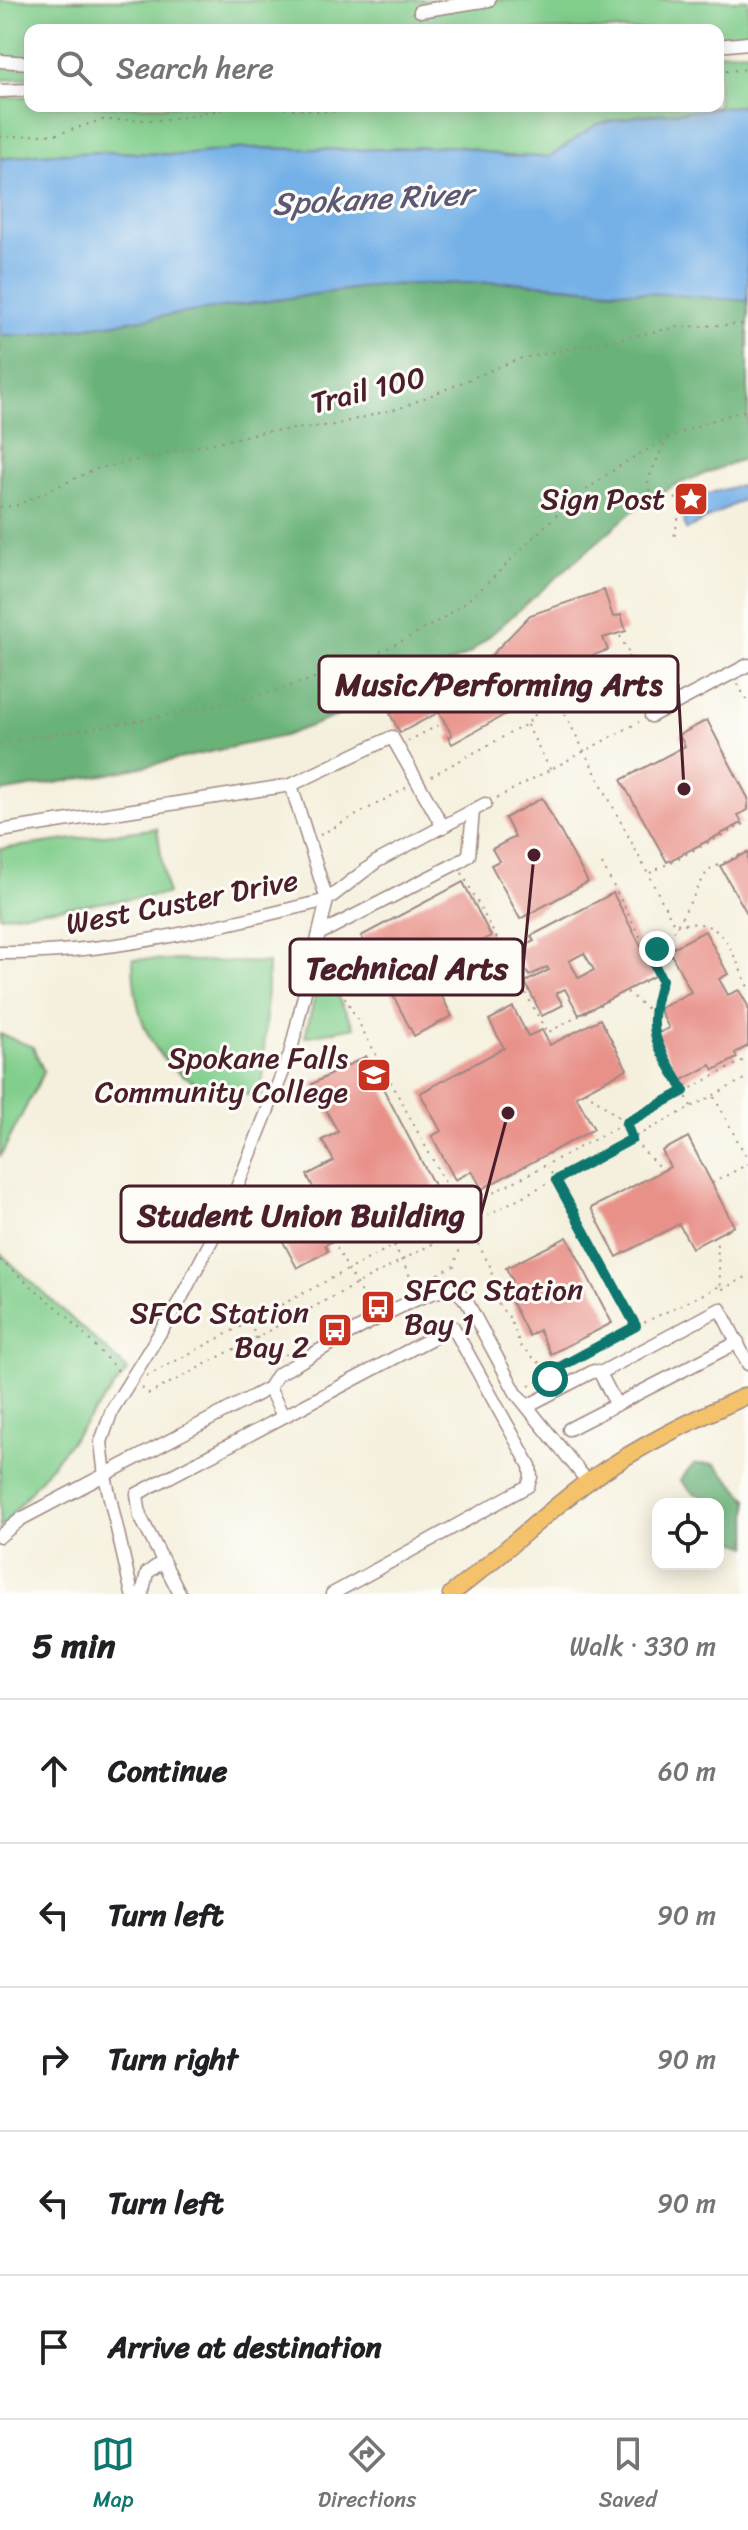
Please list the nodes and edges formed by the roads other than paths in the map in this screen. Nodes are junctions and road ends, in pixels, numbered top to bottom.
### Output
1 (489, 0) edge
2 (420, 11) dead end
3 (748, 43) edge
4 (724, 45) edge
5 (0, 61) edge
6 (24, 63) edge
7 (24, 90) edge
8 (0, 91) edge
9 (748, 665) edge
10 (656, 713) road end
11 (291, 785) junction
12 (485, 804) road end
13 (473, 811) junction
14 (443, 827) junction
15 (0, 831) edge
16 (327, 900) junction
17 (318, 937) junction
18 (0, 953) edge
19 (738, 1342) junction
20 (748, 1364) edge
21 (600, 1373) junction
22 (269, 1388) junction
23 (748, 1395) edge
24 (616, 1404) junction
25 (527, 1406) junction
26 (282, 1414) junction
27 (569, 1429) dead end
28 (105, 1476) junction
29 (588, 1482) junction
30 (0, 1536) edge
31 (162, 1562) junction
32 (132, 1594) edge
33 (142, 1594) edge
34 (180, 1594) edge
35 (332, 1594) edge
36 (451, 1594) edge

1 - 2 street
3 - 4 street
5 - 6 street
7 - 8 street
9 - 10 street
11 - 14 street
11 - 15 street
11 - 16 street
12 - 13 street
13 - 14 street
13 - 17 street
14 - 16 street
16 - 17 street
16 - 18 street, West Custer Drive
17 - 28 street
19 - 20 street
19 - 21 street
19 - 24 street
21 - 24 street
21 - 25 street
22 - 25 street
22 - 26 street
22 - 28 street
23 - 29 main road
24 - 27 street
25 - 29 street
26 - 31 street
26 - 35 street
28 - 30 street
28 - 32 street
29 - 36 main road
31 - 33 street
31 - 34 street

